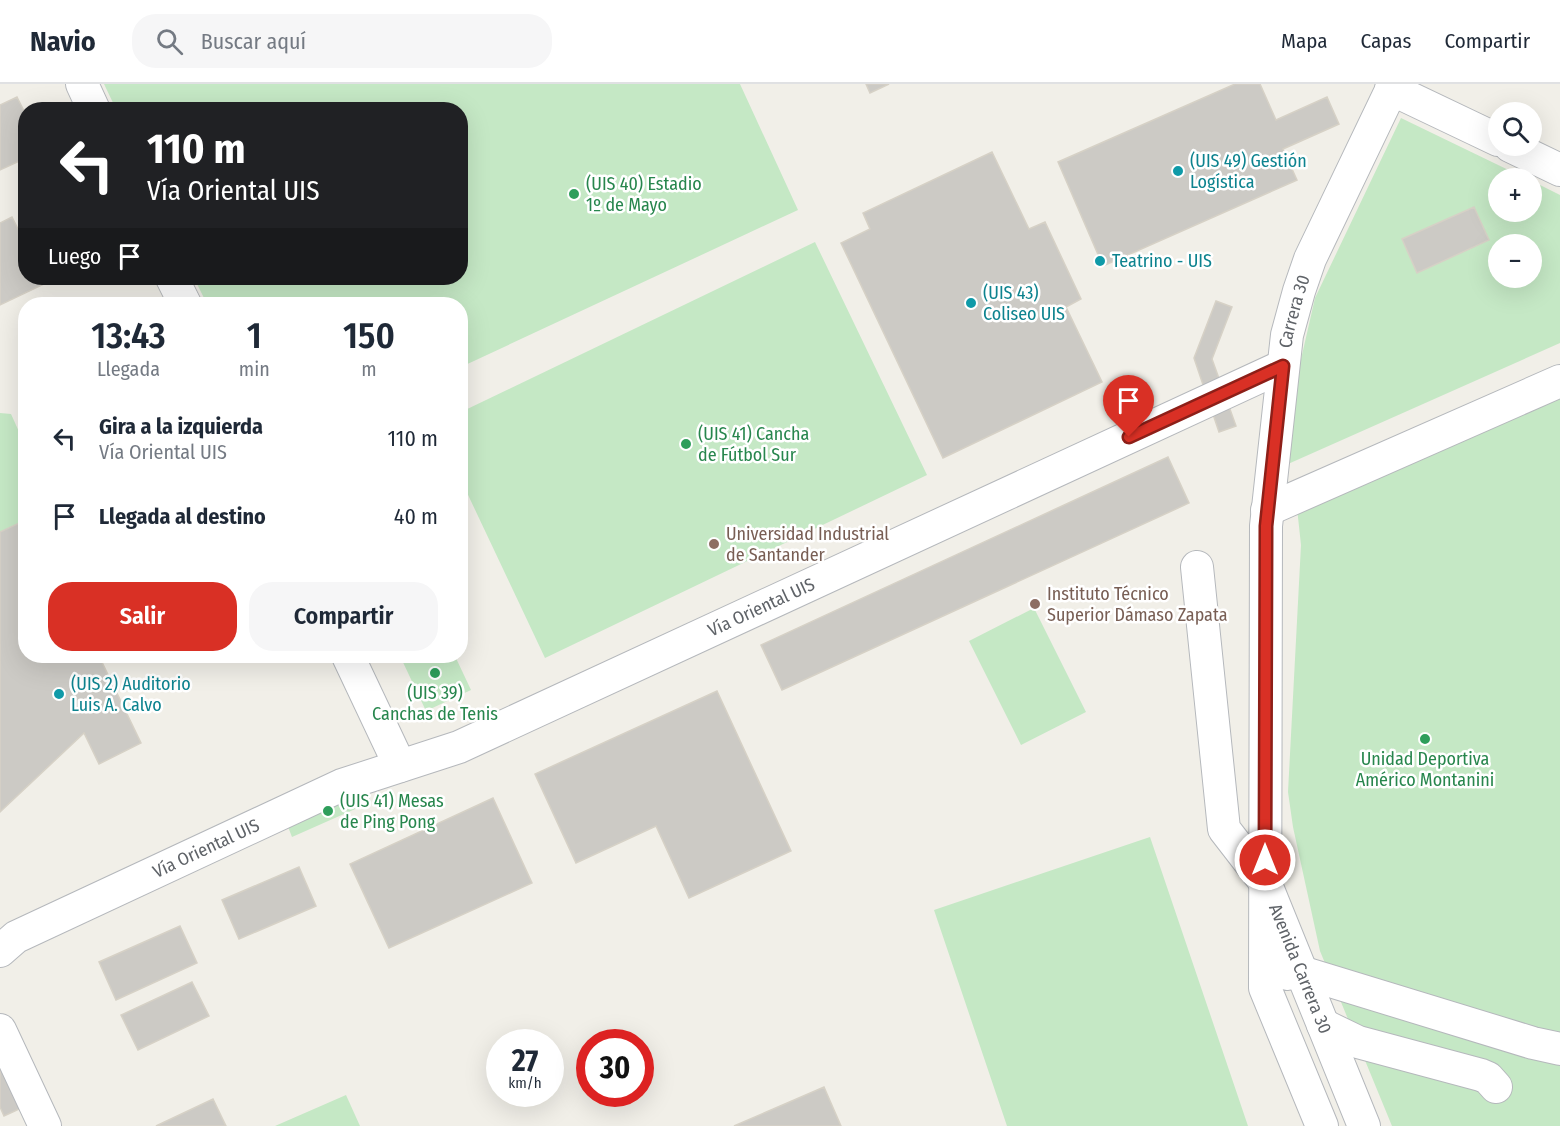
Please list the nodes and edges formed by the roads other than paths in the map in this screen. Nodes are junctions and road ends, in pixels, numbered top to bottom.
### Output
1 (82, 84) edge
2 (1392, 86) edge
3 (90, 102) edge
4 (1488, 135) edge
5 (1531, 156) edge
6 (1560, 170) edge
7 (1283, 366) junction
8 (1560, 381) edge
9 (1267, 510) junction
10 (1197, 567) dead end
11 (351, 663) edge
12 (400, 766) junction
13 (1265, 882) junction
14 (8, 944) edge
15 (1301, 972) junction
16 (1265, 988) junction
17 (1323, 1025) junction
18 (0, 1030) edge
19 (1560, 1049) edge
20 (1496, 1087) dead end
21 (1360, 1118) edge
22 (45, 1126) edge
23 (1322, 1126) edge
24 (1385, 1126) edge

1 - 3 street
2 - 4 street
2 - 7 street, Carrera 30
5 - 6 street
7 - 9 street, Carrera 30
7 - 12 street, Vía Oriental UIS
8 - 9 street
9 - 13 street, Carrera 30
10 - 13 street
11 - 12 street
12 - 14 street, Vía Oriental UIS
13 - 15 street, Avenida Carrera 30
13 - 16 street, Avenida Carrera 30
15 - 16 street
15 - 17 street, Avenida Carrera 30
15 - 19 street
16 - 23 street, Avenida Carrera 30
17 - 20 street
17 - 21 street, Avenida Carrera 30
18 - 22 street
21 - 24 street

